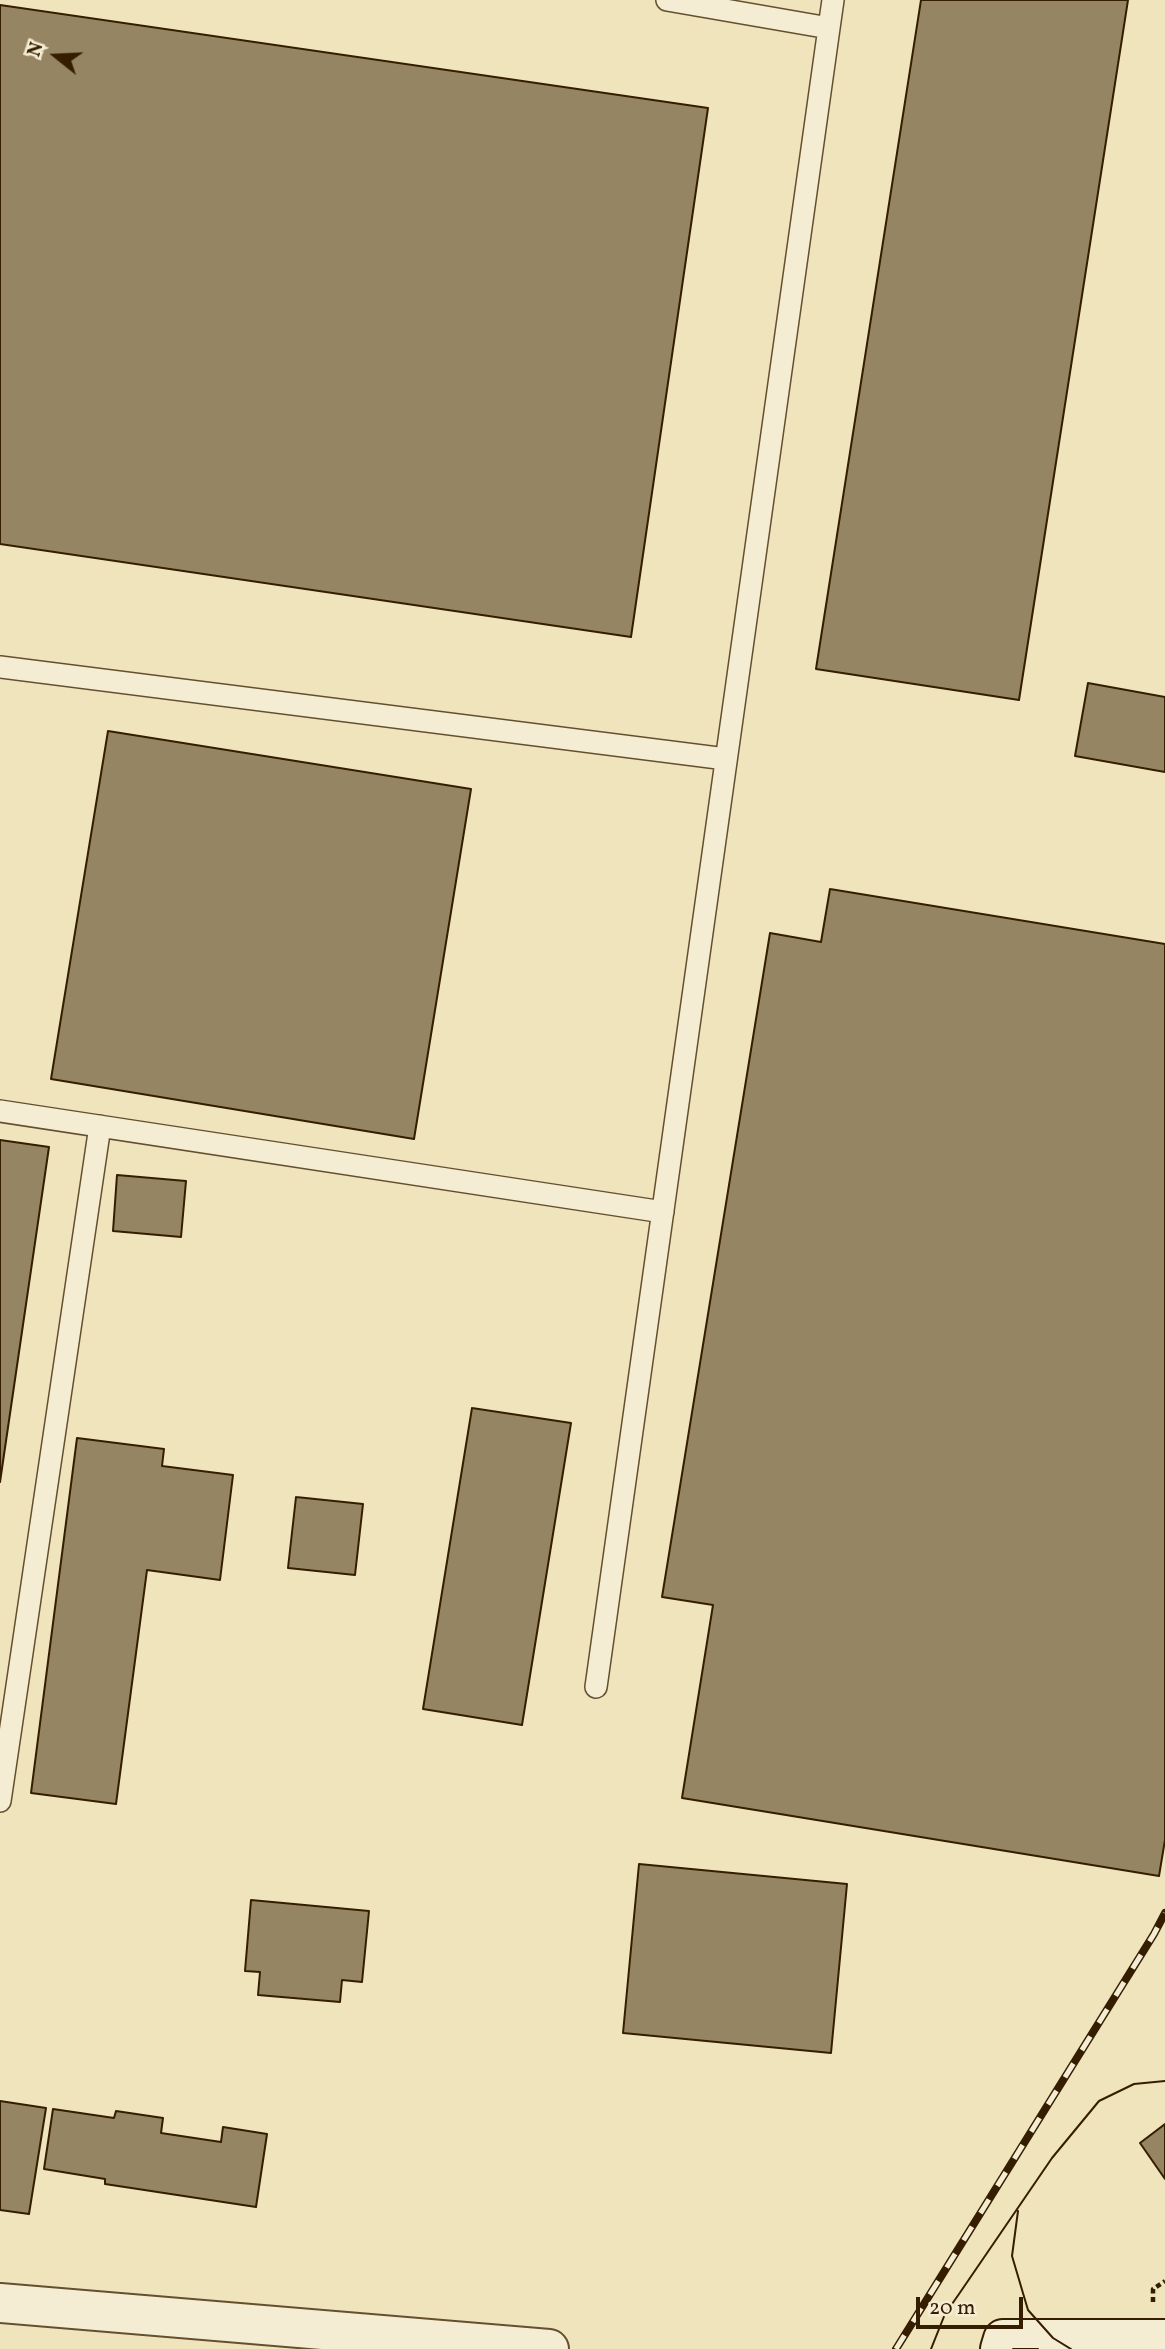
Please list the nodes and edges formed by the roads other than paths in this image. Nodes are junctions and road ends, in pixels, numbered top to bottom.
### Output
1 (667, 0) edge
2 (833, 0) edge
3 (829, 28) junction
4 (0, 667) edge
5 (726, 759) junction
6 (0, 1111) edge
7 (100, 1126) junction
8 (663, 1212) junction
9 (596, 1687) dead end
10 (0, 1801) edge
11 (0, 2303) edge
12 (1159, 2321) edge
13 (994, 2346) edge
14 (549, 2349) edge

1 - 3 lane
2 - 3 lane
3 - 5 lane
4 - 5 lane
5 - 8 lane
6 - 7 lane
7 - 8 lane
7 - 10 lane
8 - 9 lane
11 - 14 street
12 - 13 street

